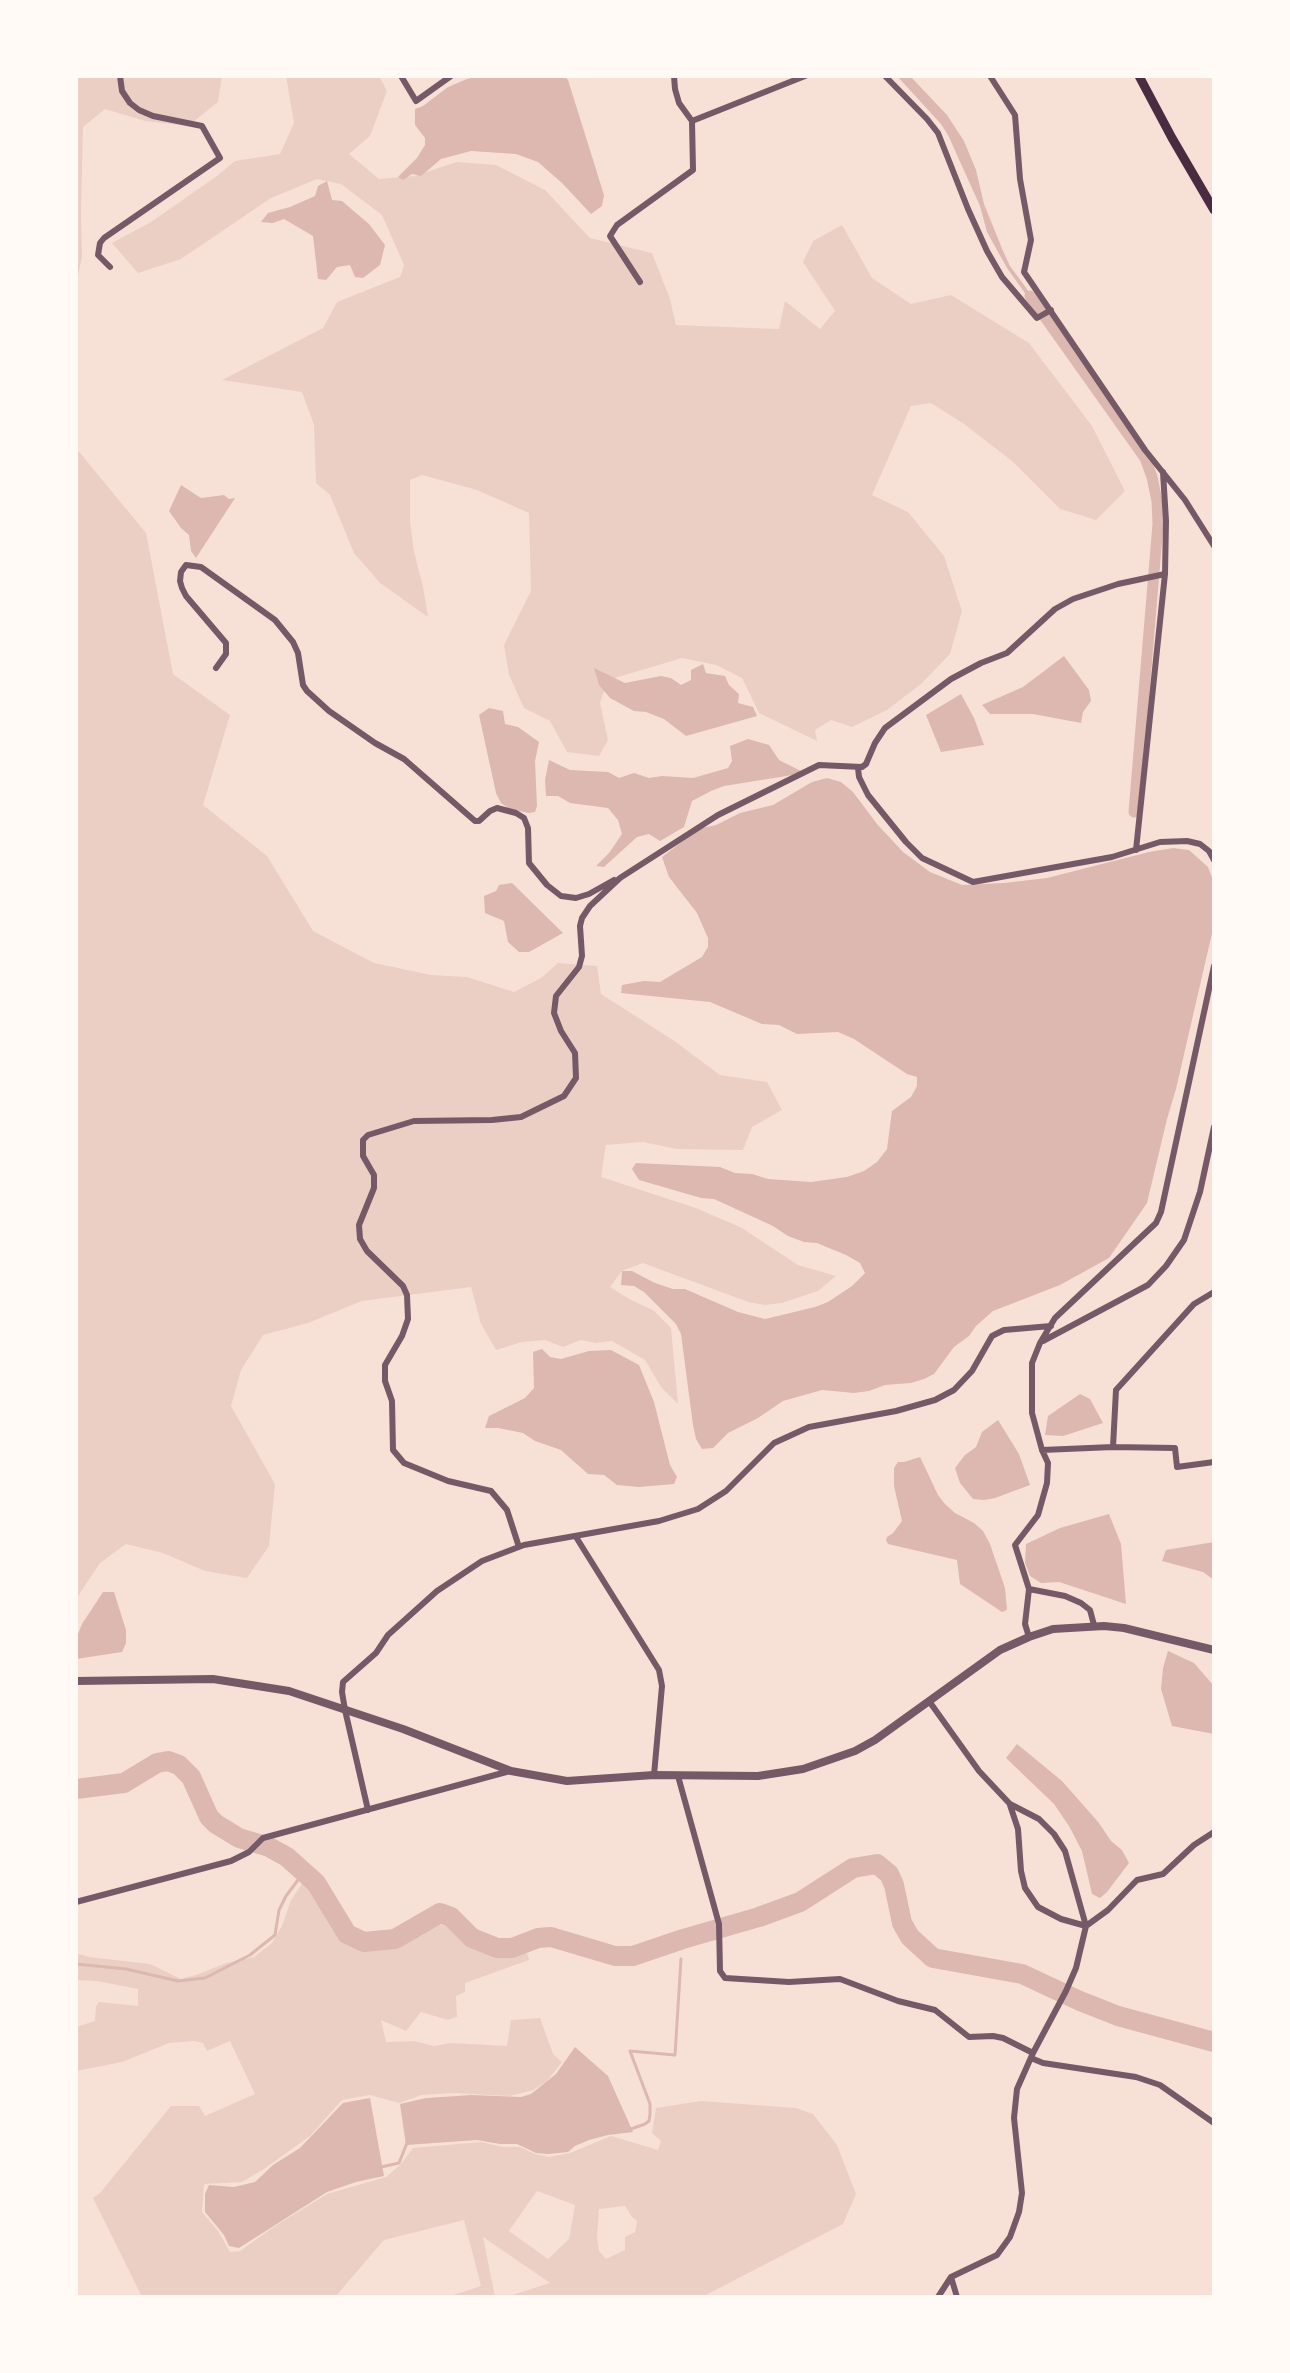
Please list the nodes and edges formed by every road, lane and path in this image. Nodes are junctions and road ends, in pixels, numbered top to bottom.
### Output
1 (120, 76) edge
2 (401, 76) edge
3 (451, 76) edge
4 (674, 76) edge
5 (805, 76) edge
6 (885, 76) edge
7 (990, 76) edge
8 (1139, 76) edge
9 (692, 121) junction
10 (1214, 210) edge
11 (110, 267) dead end
12 (640, 282) dead end
13 (1046, 313) junction
14 (1163, 472) junction
15 (1213, 543) edge
16 (1165, 574) junction
17 (216, 668) dead end
18 (858, 768) junction
19 (1136, 850) junction
20 (1214, 860) edge
21 (620, 878) junction
22 (1214, 966) edge
23 (1214, 1127) edge
24 (1214, 1292) edge
25 (1051, 1326) junction
26 (1040, 1343) junction
27 (1113, 1447) junction
28 (1042, 1450) junction
29 (1214, 1462) edge
30 (576, 1537) junction
31 (519, 1547) junction
32 (1029, 1589) junction
33 (1094, 1625) junction
34 (1029, 1637) junction
35 (1214, 1650) edge
36 (76, 1681) edge
37 (929, 1701) junction
38 (345, 1710) junction
39 (511, 1771) junction
40 (654, 1775) junction
41 (678, 1776) junction
42 (1010, 1804) junction
43 (368, 1810) junction
44 (1214, 1832) edge
45 (76, 1902) edge
46 (1086, 1926) junction
47 (1032, 2056) junction
48 (1214, 2123) edge
49 (951, 2277) junction
50 (938, 2297) edge
51 (957, 2297) edge

1 - 11 street
2 - 3 street
4 - 9 street
5 - 9 street
6 - 13 street
7 - 13 street
8 - 10 main road
9 - 12 street
13 - 14 street
14 - 15 street
14 - 16 street
16 - 18 street
16 - 19 street
17 - 21 street
18 - 19 street
18 - 21 street
19 - 20 street
21 - 31 street
22 - 25 street
23 - 26 street
24 - 27 street
25 - 26 street
25 - 30 street
26 - 28 street
27 - 28 street
27 - 29 street
28 - 32 street
30 - 31 street
30 - 40 street
31 - 38 street
32 - 33 street
32 - 34 street
33 - 34 street
33 - 35 street
34 - 37 street
36 - 38 street
37 - 41 street
37 - 42 street
38 - 39 street
38 - 43 street
39 - 40 street
39 - 43 street
40 - 41 street
41 - 47 street
42 - 46 street
42 - 46 street
43 - 45 street
44 - 46 street
46 - 47 street
47 - 48 street
47 - 49 street
49 - 50 street
49 - 51 street

